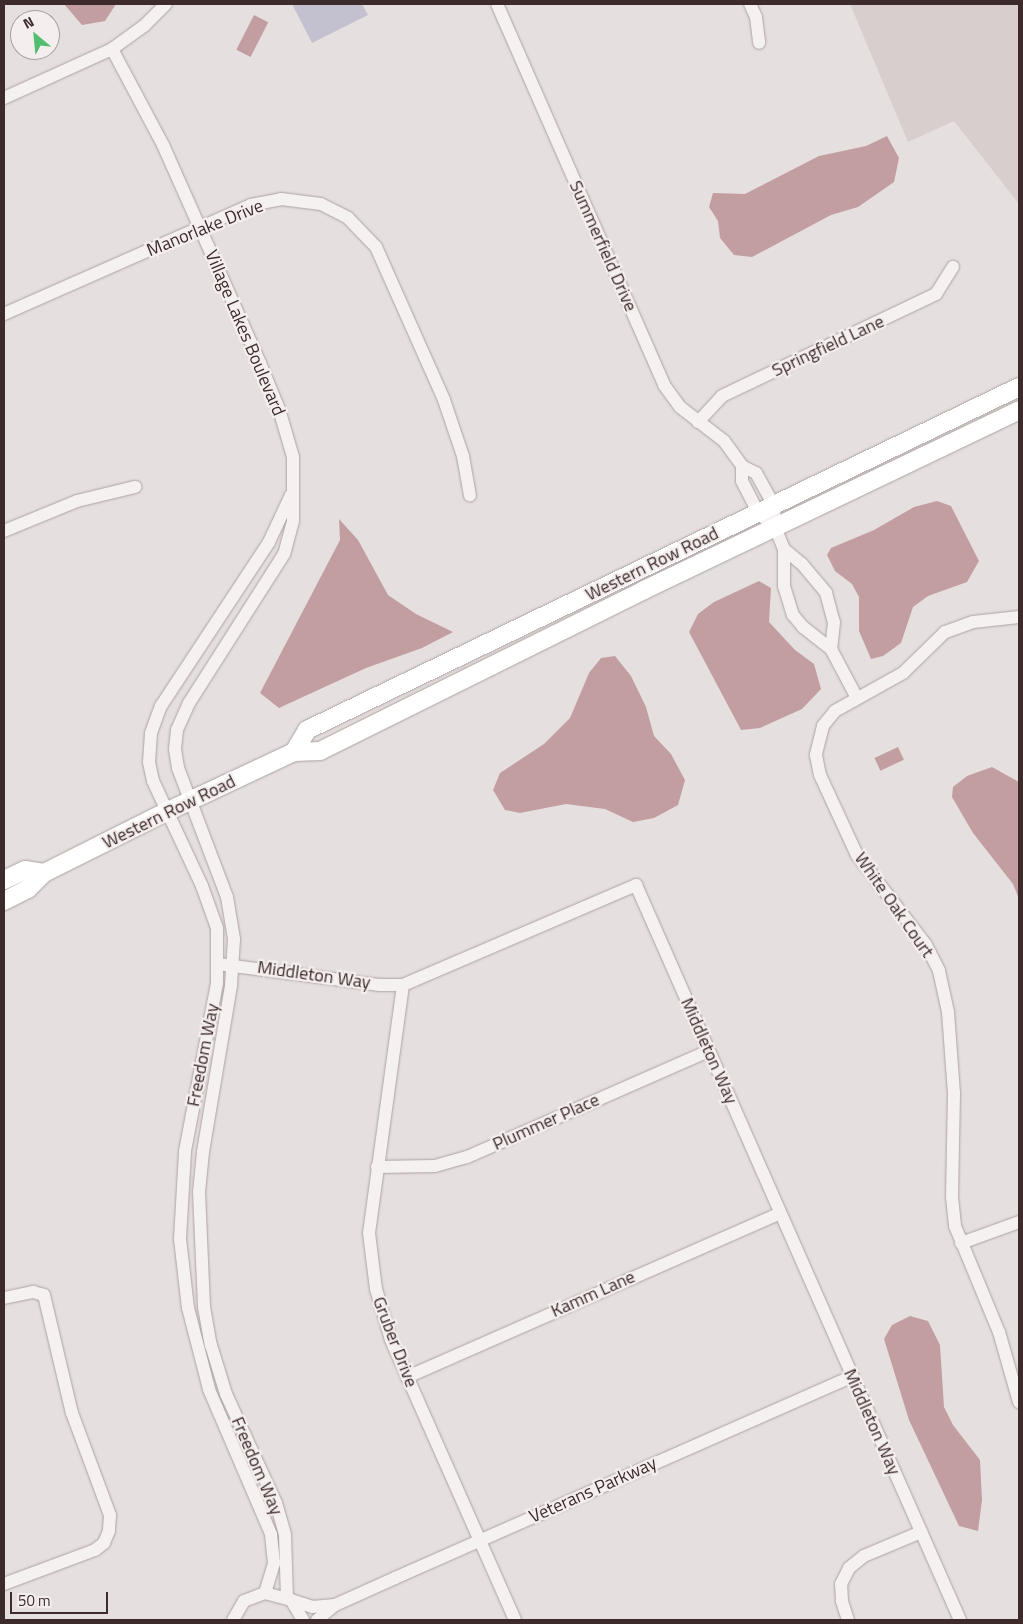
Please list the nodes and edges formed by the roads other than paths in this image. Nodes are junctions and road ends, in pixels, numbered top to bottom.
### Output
1 (166, 4) edge
2 (497, 4) edge
3 (750, 4) edge
4 (759, 43) dead end
5 (112, 49) junction
6 (4, 98) edge
7 (200, 229) junction
8 (953, 267) dead end
9 (4, 314) edge
10 (1019, 387) edge
11 (1019, 410) edge
12 (698, 422) junction
13 (134, 487) dead end
14 (294, 488) junction
15 (470, 495) dead end
16 (766, 510) junction
17 (775, 527) junction
18 (4, 531) edge
19 (784, 549) junction
20 (1019, 617) edge
21 (831, 649) junction
22 (857, 698) junction
23 (294, 752) junction
24 (192, 805) junction
25 (166, 812) junction
26 (44, 873) junction
27 (4, 880) edge
28 (4, 900) edge
29 (218, 964) junction
30 (232, 964) junction
31 (403, 984) junction
32 (709, 1051) junction
33 (377, 1167) junction
34 (780, 1213) junction
35 (1019, 1222) edge
36 (961, 1243) junction
37 (4, 1298) edge
38 (204, 1307) junction
39 (188, 1308) junction
40 (408, 1376) junction
41 (852, 1376) junction
42 (1019, 1402) edge
43 (921, 1532) junction
44 (479, 1539) junction
45 (4, 1584) edge
46 (265, 1593) junction
47 (289, 1599) junction
48 (335, 1605) junction
49 (232, 1620) edge
50 (303, 1620) edge
51 (316, 1620) edge
52 (515, 1620) edge
53 (848, 1620) edge
54 (960, 1620) edge

1 - 5 street
2 - 12 street, Summerfield Drive
3 - 4 street
5 - 6 street
5 - 7 street, Village Lakes Boulevard
7 - 9 street, Manorlake Drive
7 - 14 street, Village Lakes Boulevard
7 - 15 street, Manorlake Drive
8 - 12 street, Springfield Lane
10 - 16 street, Western Row Road
11 - 17 street, Western Row Road
12 - 16 street, Summerfield Drive
13 - 18 street
14 - 24 street, Village Lakes Boulevard
14 - 25 street, Village Lakes Boulevard
16 - 17 street
16 - 23 street, Western Row Road
17 - 19 street
17 - 23 street, Western Row Road
19 - 21 street
19 - 21 street
20 - 22 street, White Oak Court
21 - 22 street
22 - 36 street, White Oak Court
23 - 24 street, Western Row Road
24 - 25 street, Western Row Road
24 - 30 street, Freedom Way
25 - 26 street, Western Row Road
25 - 29 street, Freedom Way
26 - 27 street, Western Row Road
26 - 28 street, Western Row Road
29 - 30 street, Middleton Way
29 - 39 street, Freedom Way
30 - 31 street, Middleton Way
30 - 38 street, Freedom Way
31 - 32 street, Middleton Way
31 - 33 street, Gruber Drive
32 - 33 street, Plummer Place
32 - 34 street, Middleton Way
33 - 40 street, Gruber Drive
34 - 40 street, Kamm Lane
34 - 41 street, Middleton Way
35 - 36 street
36 - 42 street, White Oak Court
37 - 45 street
38 - 39 street
38 - 47 street, Freedom Way
39 - 46 street, Freedom Way
40 - 44 street, Gruber Drive
41 - 43 street, Middleton Way
41 - 44 street, Veterans Parkway
43 - 53 street
43 - 54 street, Middleton Way
44 - 48 street, Veterans Parkway
44 - 52 street, Gruber Drive
46 - 47 street, Veterans Parkway
46 - 49 street
47 - 48 street, Veterans Parkway
47 - 50 street
48 - 51 street, Veterans Parkway

